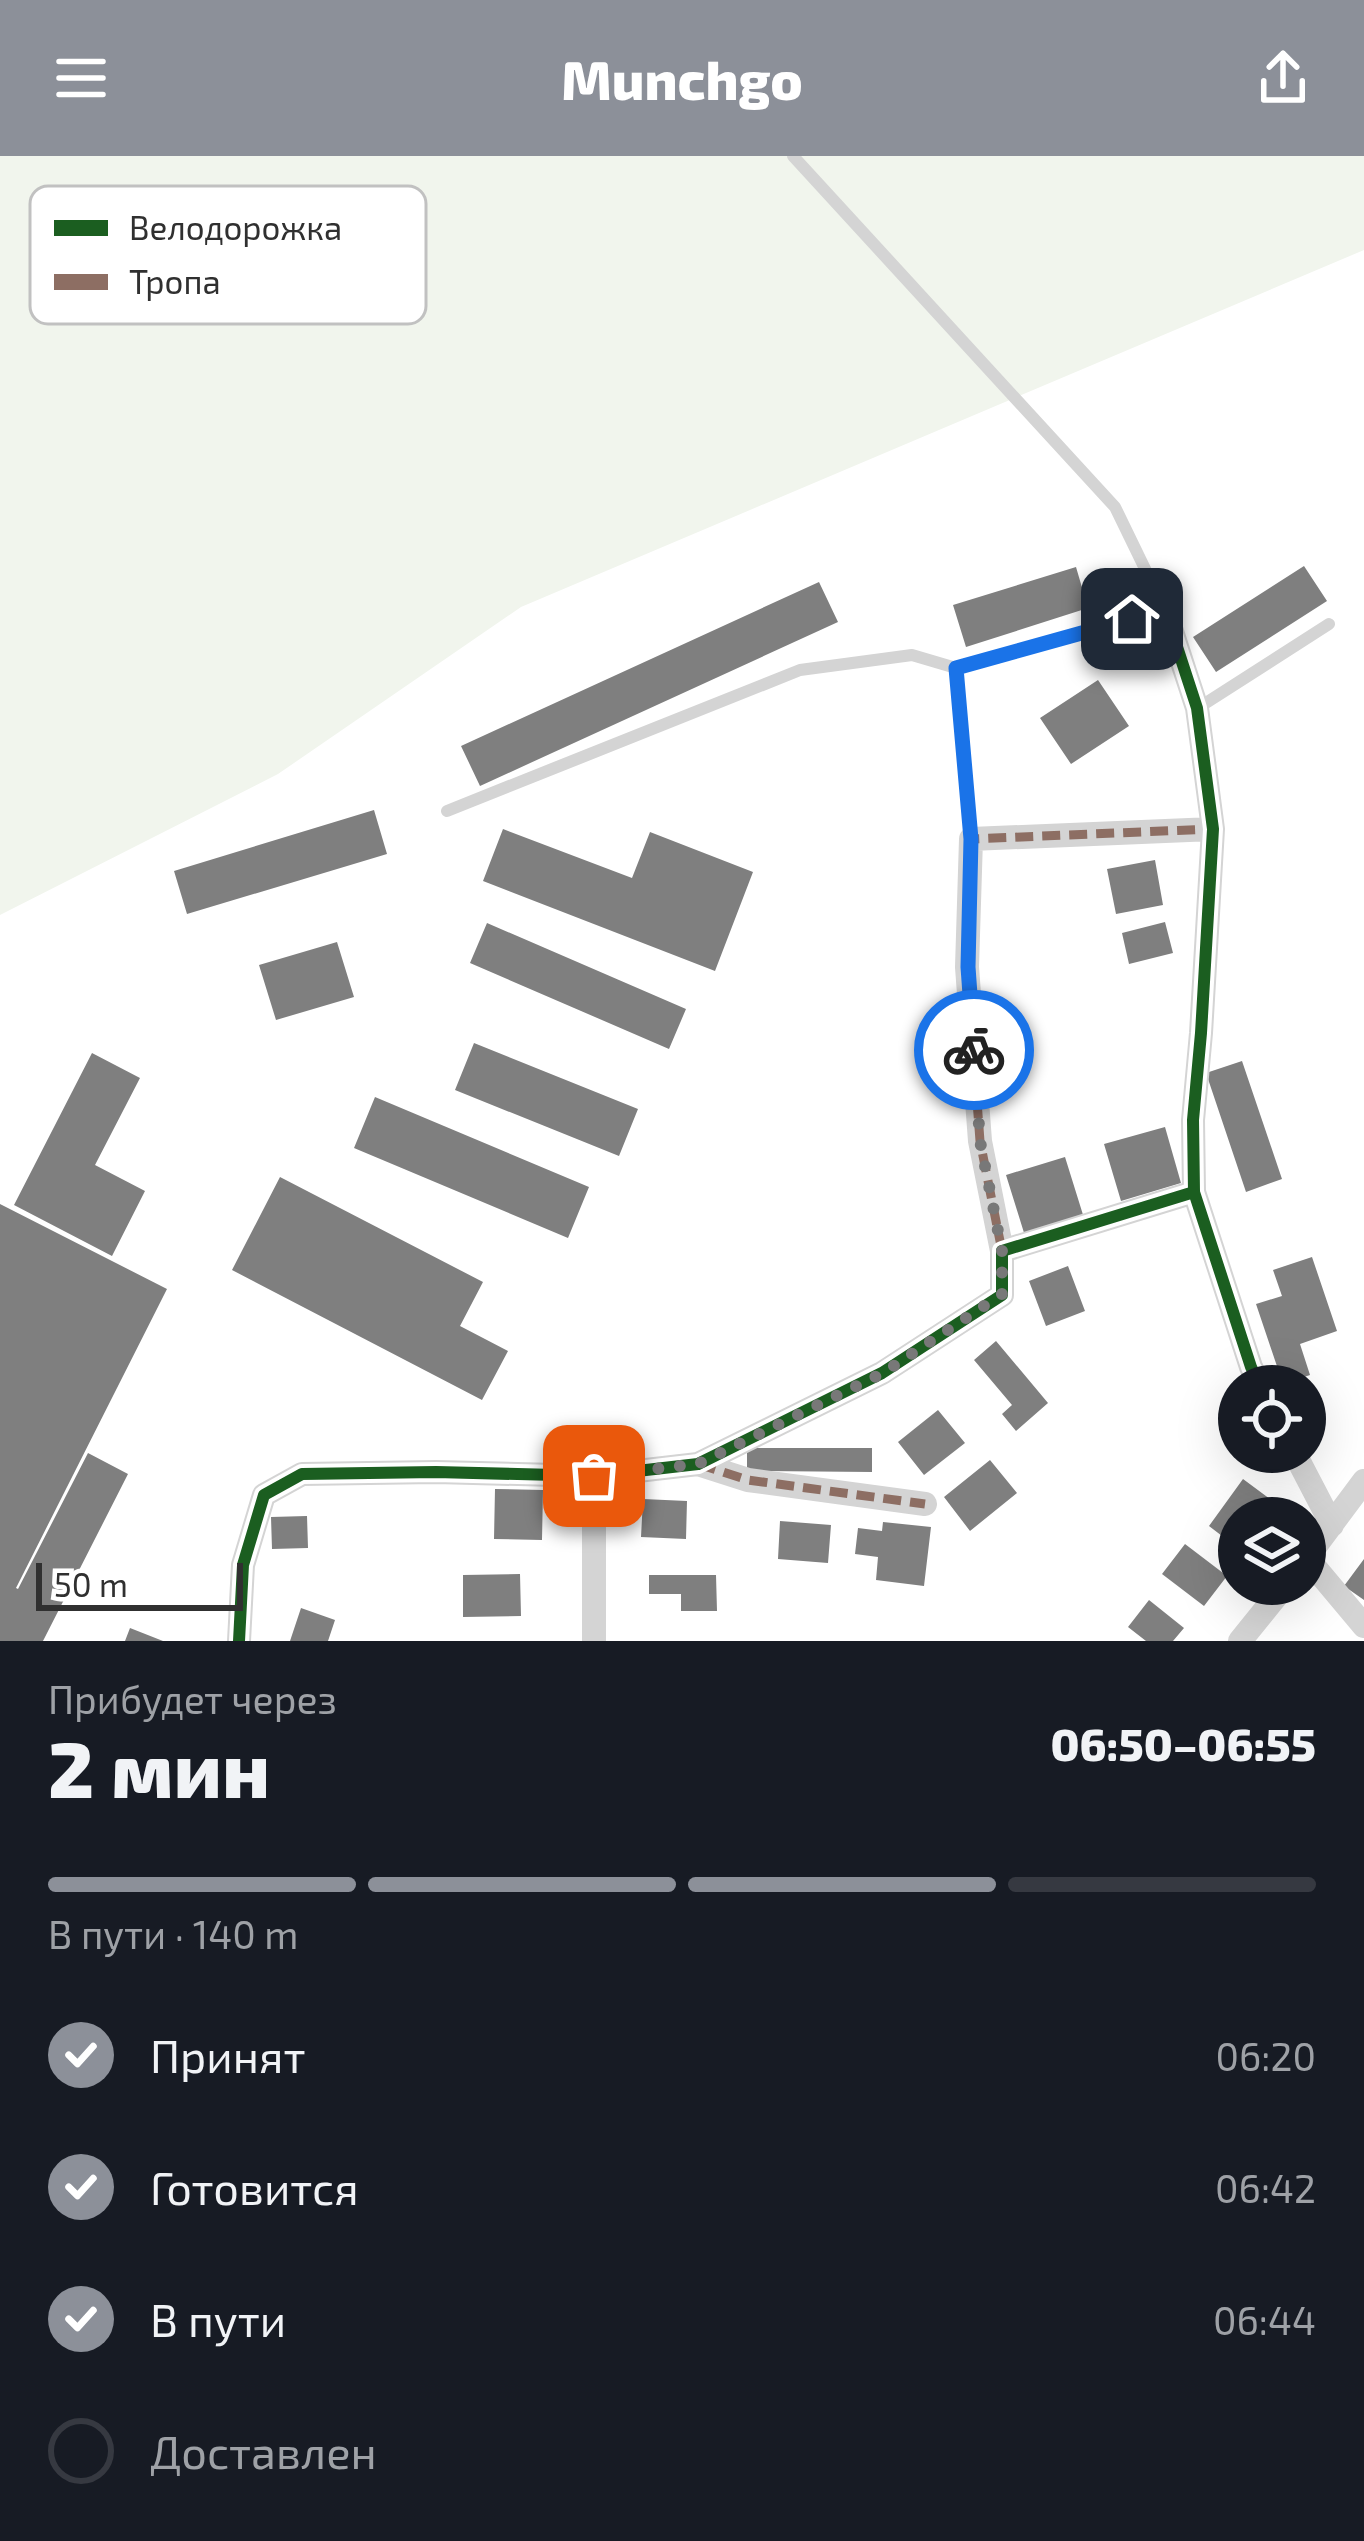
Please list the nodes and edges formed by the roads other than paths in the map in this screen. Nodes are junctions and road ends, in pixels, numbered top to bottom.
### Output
1 (793, 156) edge
2 (1165, 610) junction
3 (1329, 624) dead end
4 (956, 668) junction
5 (1197, 708) junction
6 (447, 811) dead end
7 (1213, 829) junction
8 (971, 839) junction
9 (1194, 1192) junction
10 (1002, 1251) junction
11 (1250, 1365) edge
12 (698, 1464) junction
13 (1305, 1473) edge
14 (594, 1476) junction
15 (1364, 1481) edge
16 (926, 1504) dead end
17 (1332, 1525) junction
18 (1326, 1533) edge
19 (1326, 1582) edge
20 (1269, 1605) edge
21 (1364, 1626) edge
22 (239, 1641) edge
23 (594, 1641) edge
24 (1240, 1641) edge

1 - 2 lane
2 - 4 lane
2 - 5 street
3 - 5 lane
4 - 6 lane
4 - 8 lane
5 - 7 street
7 - 8 street
7 - 9 street
8 - 10 street
9 - 10 street
9 - 11 street
10 - 12 street
12 - 14 street
12 - 16 street
13 - 17 street
14 - 22 street
14 - 23 street
15 - 17 street
17 - 18 street
19 - 21 street
20 - 24 street

